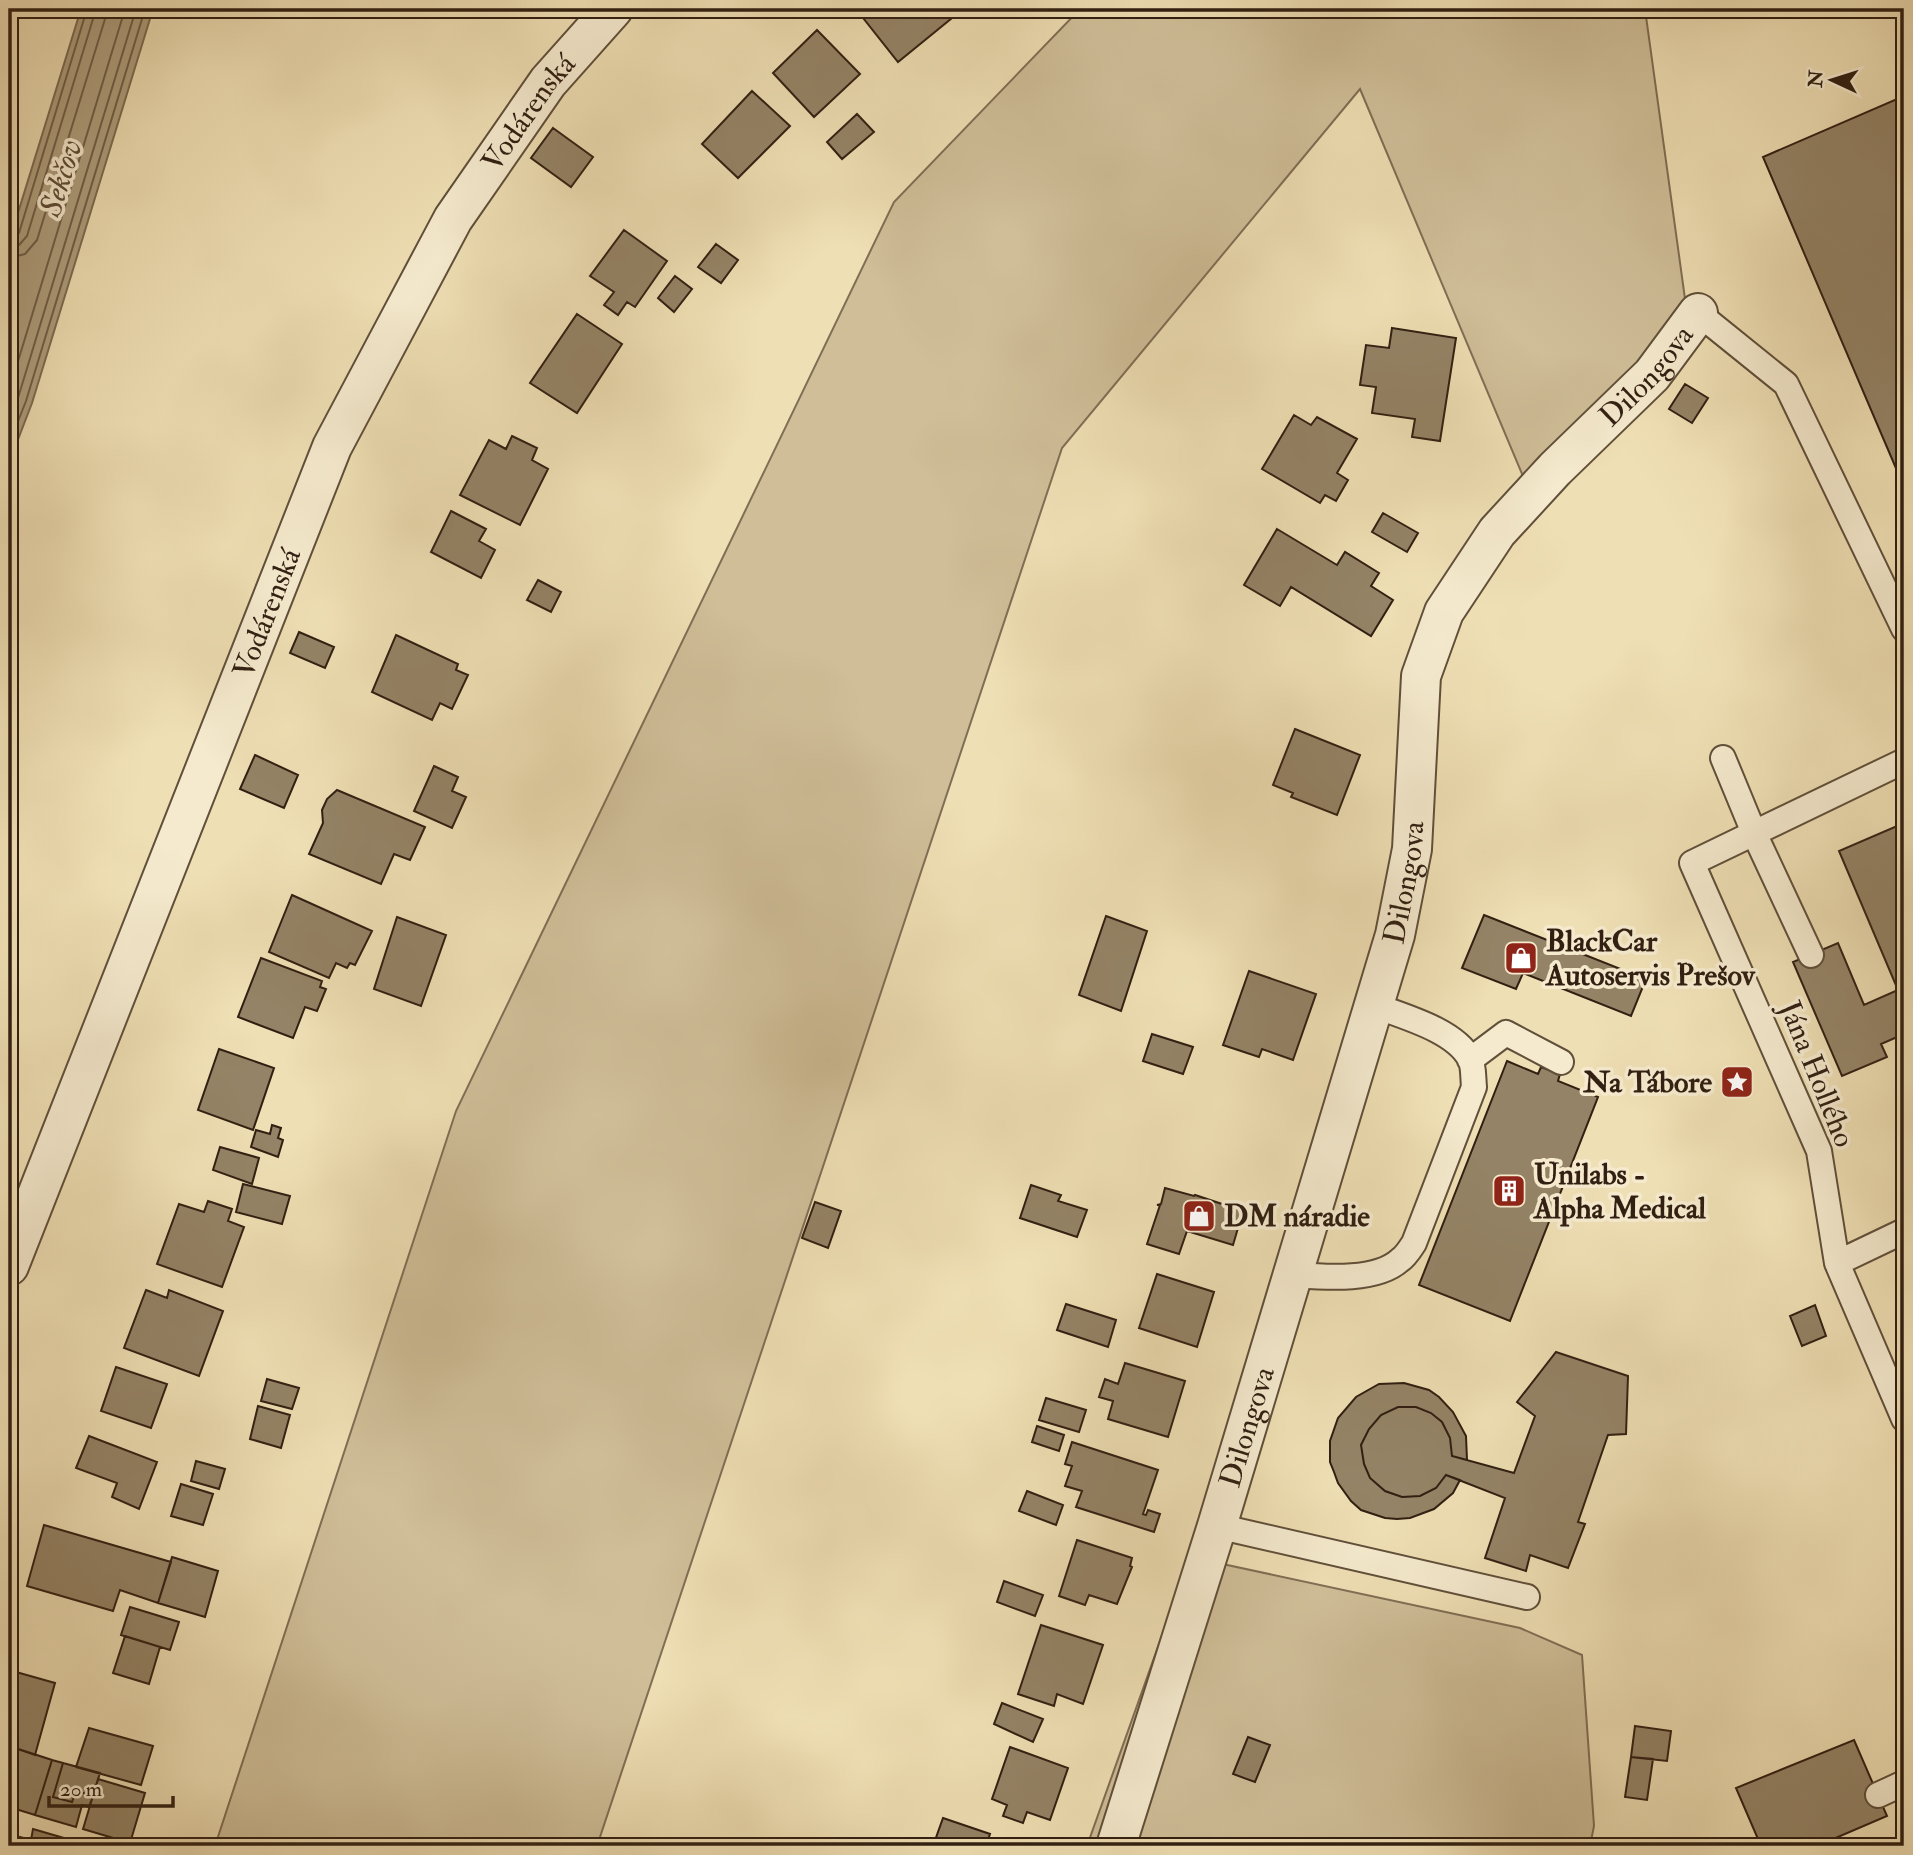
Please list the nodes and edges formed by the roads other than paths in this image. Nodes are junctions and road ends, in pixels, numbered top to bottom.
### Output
1 (613, 9) edge
2 (1698, 313) joint
3 (1904, 629) edge
4 (1723, 758) dead end
5 (1904, 761) edge
6 (1754, 833) junction
7 (1811, 955) dead end
8 (1373, 1005) junction
9 (1470, 1060) junction
10 (1561, 1062) dead end
11 (1904, 1231) edge
12 (1837, 1263) junction
13 (9, 1266) edge
14 (1293, 1275) junction
15 (1904, 1419) edge
16 (1217, 1526) junction
17 (1527, 1597) dead end
18 (1904, 1783) edge
19 (1878, 1795) dead end
20 (1116, 1846) edge

1 - 13 street, Vodárenská
2 - 3 lane
2 - 8 street, Dilongova
4 - 6 lane
5 - 6 lane, Jána Hollého
6 - 7 lane
6 - 12 lane, Jána Hollého
8 - 9 lane
8 - 14 street, Dilongova
9 - 10 lane
9 - 14 lane
11 - 12 lane
12 - 15 lane, Jána Hollého
14 - 16 street, Dilongova
16 - 17 lane, Dilongova
16 - 20 street, Dilongova
18 - 19 lane

